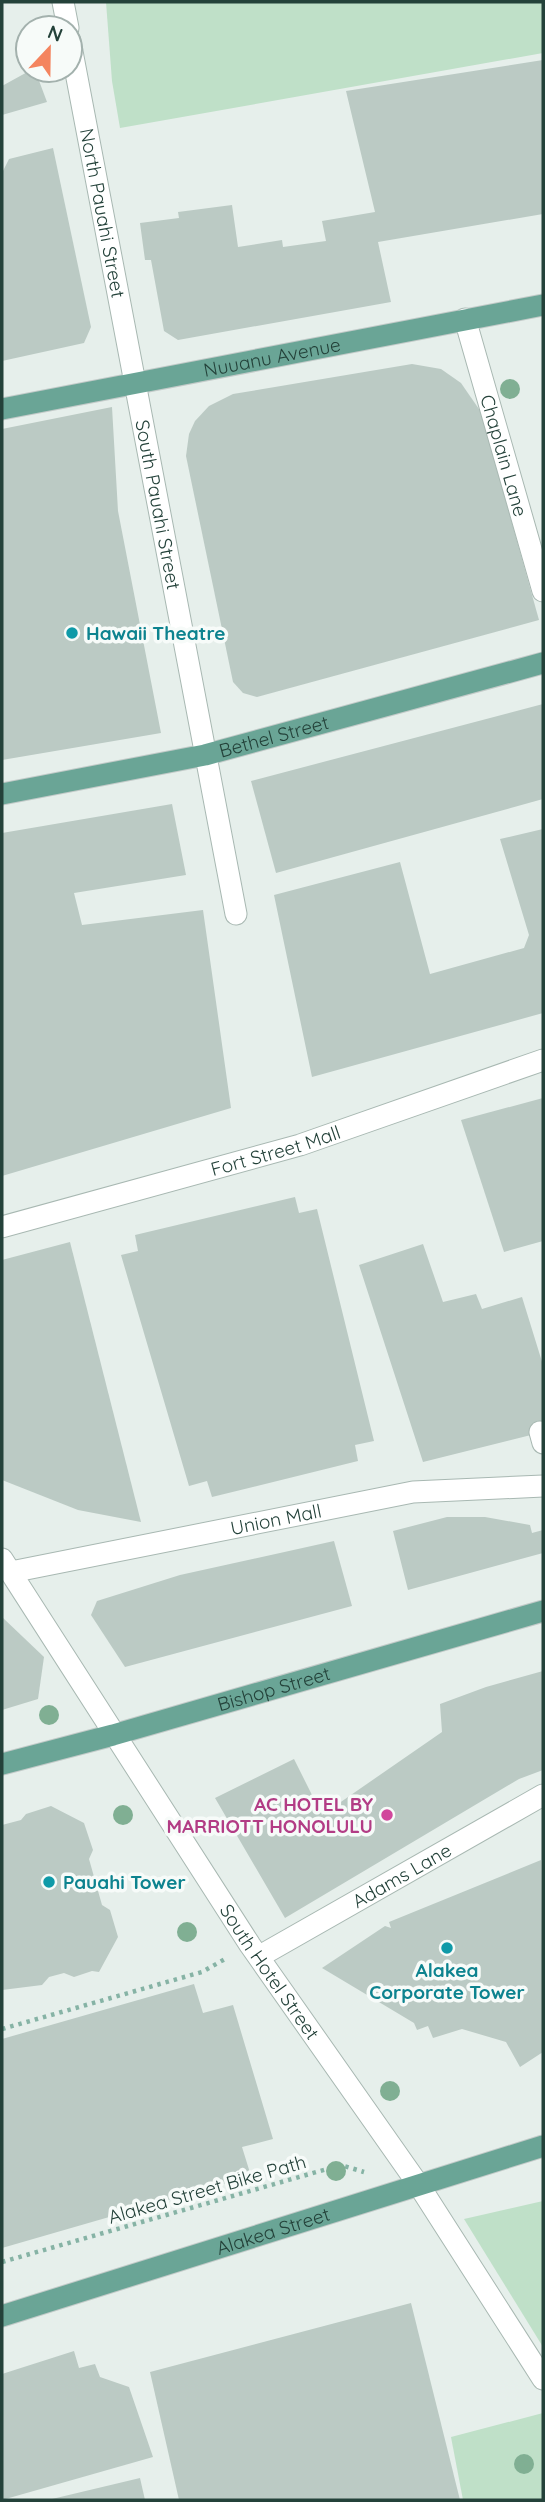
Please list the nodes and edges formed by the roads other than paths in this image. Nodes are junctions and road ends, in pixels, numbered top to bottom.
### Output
1 (78, 84) edge
2 (543, 305) edge
3 (465, 319) junction
4 (136, 384) junction
5 (2, 409) edge
6 (543, 590) edge
7 (543, 663) edge
8 (205, 755) junction
9 (2, 794) edge
10 (236, 914) dead end
11 (543, 1060) edge
12 (2, 1227) edge
13 (543, 1486) edge
14 (6, 1566) edge
15 (543, 1611) edge
16 (113, 1735) junction
17 (2, 1764) edge
18 (543, 1795) edge
19 (255, 1950) junction
20 (543, 2146) edge
21 (420, 2187) junction
22 (2, 2316) edge
23 (543, 2379) edge

1 - 4 street, North Pauahi Street
2 - 3 main road, Nuuanu Avenue
3 - 4 main road, Nuuanu Avenue
3 - 6 street, Chaplain Lane
4 - 5 main road, Nuuanu Avenue
4 - 8 street, South Pauahi Street
7 - 8 main road, Bethel Street
8 - 9 main road, Bethel Street
8 - 10 street, South Pauahi Street
11 - 12 street, Fort Street Mall
13 - 14 street, Union Mall
14 - 16 street, South Hotel Street
15 - 16 main road, Bishop Street
16 - 17 main road, Bishop Street
16 - 19 street, South Hotel Street
18 - 19 street, Adams Lane
19 - 21 street, South Hotel Street
20 - 21 main road, Alakea Street
21 - 22 main road, Alakea Street
21 - 23 street, South Hotel Street

